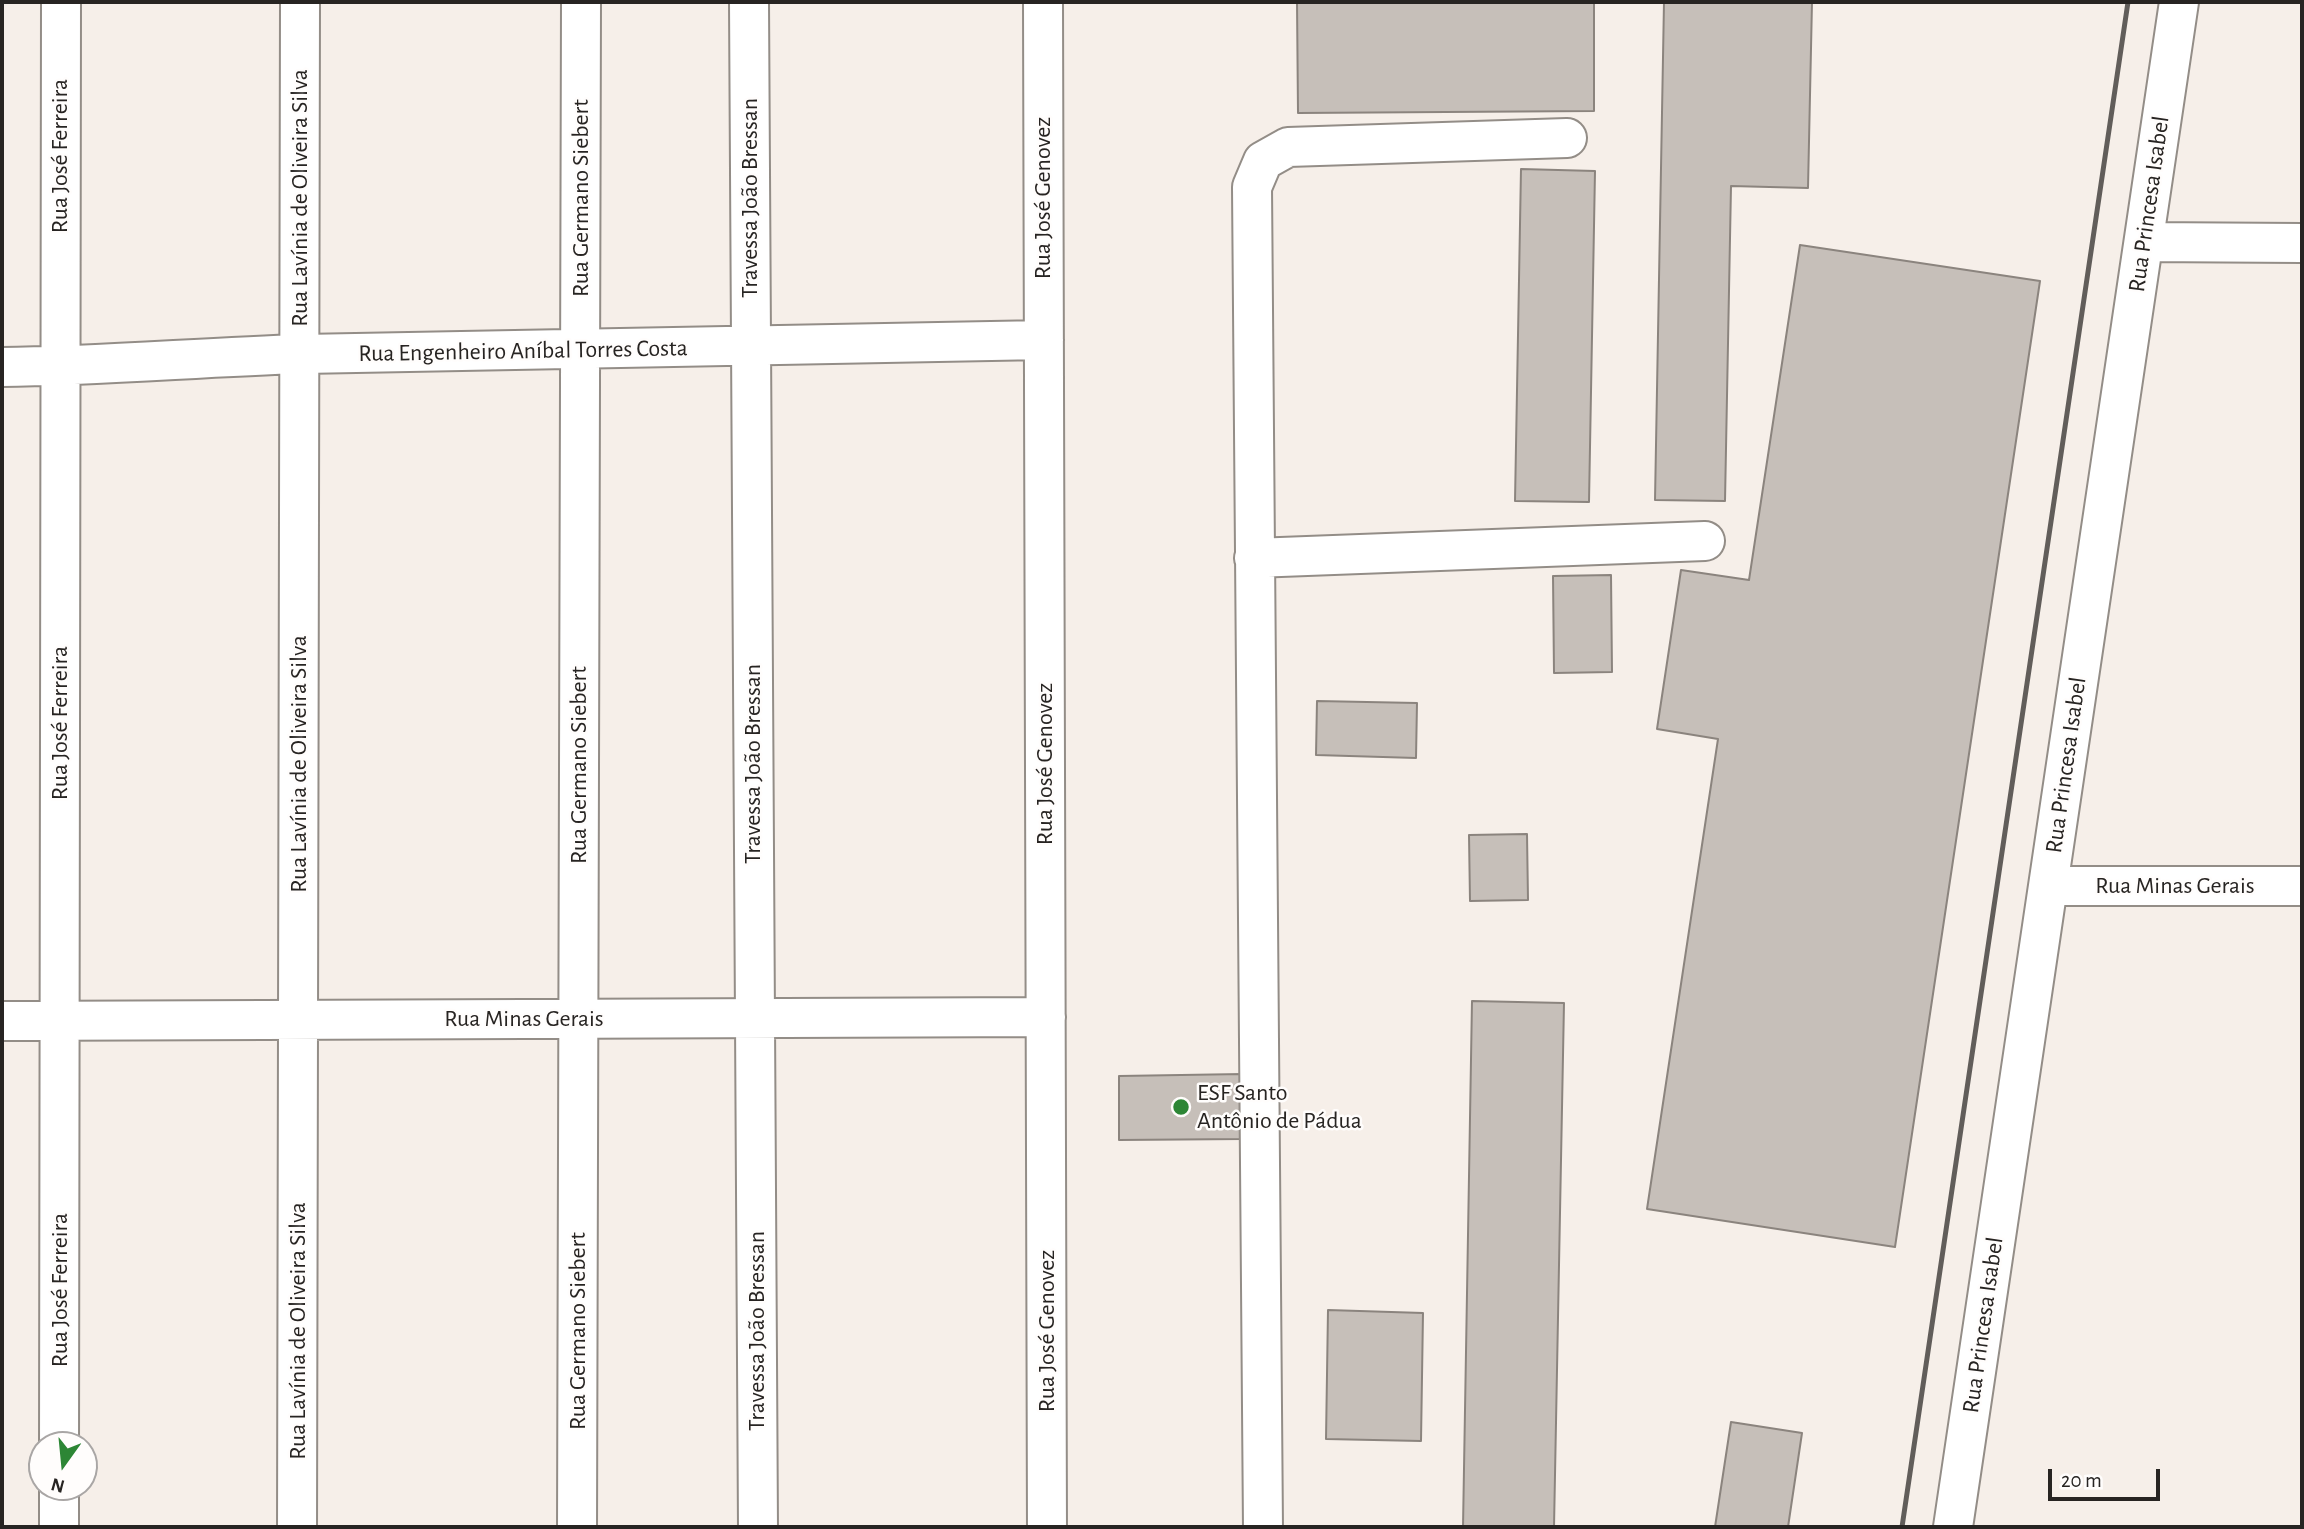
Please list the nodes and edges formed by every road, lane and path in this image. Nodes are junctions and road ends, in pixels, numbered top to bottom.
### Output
1 (61, 2) edge
2 (300, 2) edge
3 (581, 2) edge
4 (749, 2) edge
5 (1042, 2) edge
6 (2179, 2) edge
7 (1567, 138) dead end
8 (2144, 242) junction
9 (2302, 243) edge
10 (1044, 340) junction
11 (580, 348) junction
12 (751, 348) junction
13 (300, 354) junction
14 (2, 366) edge
15 (60, 366) junction
16 (1705, 541) dead end
17 (1254, 558) junction
18 (2048, 886) junction
19 (2302, 886) edge
20 (1046, 1017) junction
21 (579, 1018) junction
22 (755, 1018) junction
23 (60, 1020) junction
24 (298, 1020) junction
25 (2, 1021) edge
26 (59, 1431) edge
27 (59, 1501) edge
28 (59, 1527) edge
29 (298, 1527) edge
30 (577, 1527) edge
31 (758, 1527) edge
32 (1047, 1527) edge
33 (1263, 1527) edge
34 (1953, 1527) edge

1 - 15 street, Rua José Ferreira
2 - 13 street, Rua Lavínia de Oliveira Silva
3 - 11 street, Rua Germano Siebert
4 - 12 street, Travessa João Bressan
5 - 10 street, Rua José Genovez
6 - 8 street, Rua Princesa Isabel
7 - 17 street
8 - 9 street
8 - 18 street, Rua Princesa Isabel
10 - 12 street, Rua Engenheiro Aníbal Torres Costa
10 - 20 street, Rua José Genovez
11 - 12 street, Rua Engenheiro Aníbal Torres Costa
11 - 13 street, Rua Engenheiro Aníbal Torres Costa
11 - 21 street, Rua Germano Siebert
12 - 22 street, Travessa João Bressan
13 - 15 street, Rua Engenheiro Aníbal Torres Costa
13 - 24 street, Rua Lavínia de Oliveira Silva
14 - 15 street, Rua Engenheiro Aníbal Torres Costa
15 - 23 street, Rua José Ferreira
16 - 17 street
17 - 33 street
18 - 19 street, Rua Minas Gerais
18 - 34 street, Rua Princesa Isabel
20 - 22 street, Rua Minas Gerais
20 - 32 street, Rua José Genovez
21 - 22 street, Rua Minas Gerais
21 - 24 street, Rua Minas Gerais
21 - 30 street, Rua Germano Siebert
22 - 31 street, Travessa João Bressan
23 - 24 street, Rua Minas Gerais
23 - 25 street, Rua Minas Gerais
23 - 26 street, Rua José Ferreira
24 - 29 street, Rua Lavínia de Oliveira Silva
27 - 28 street

